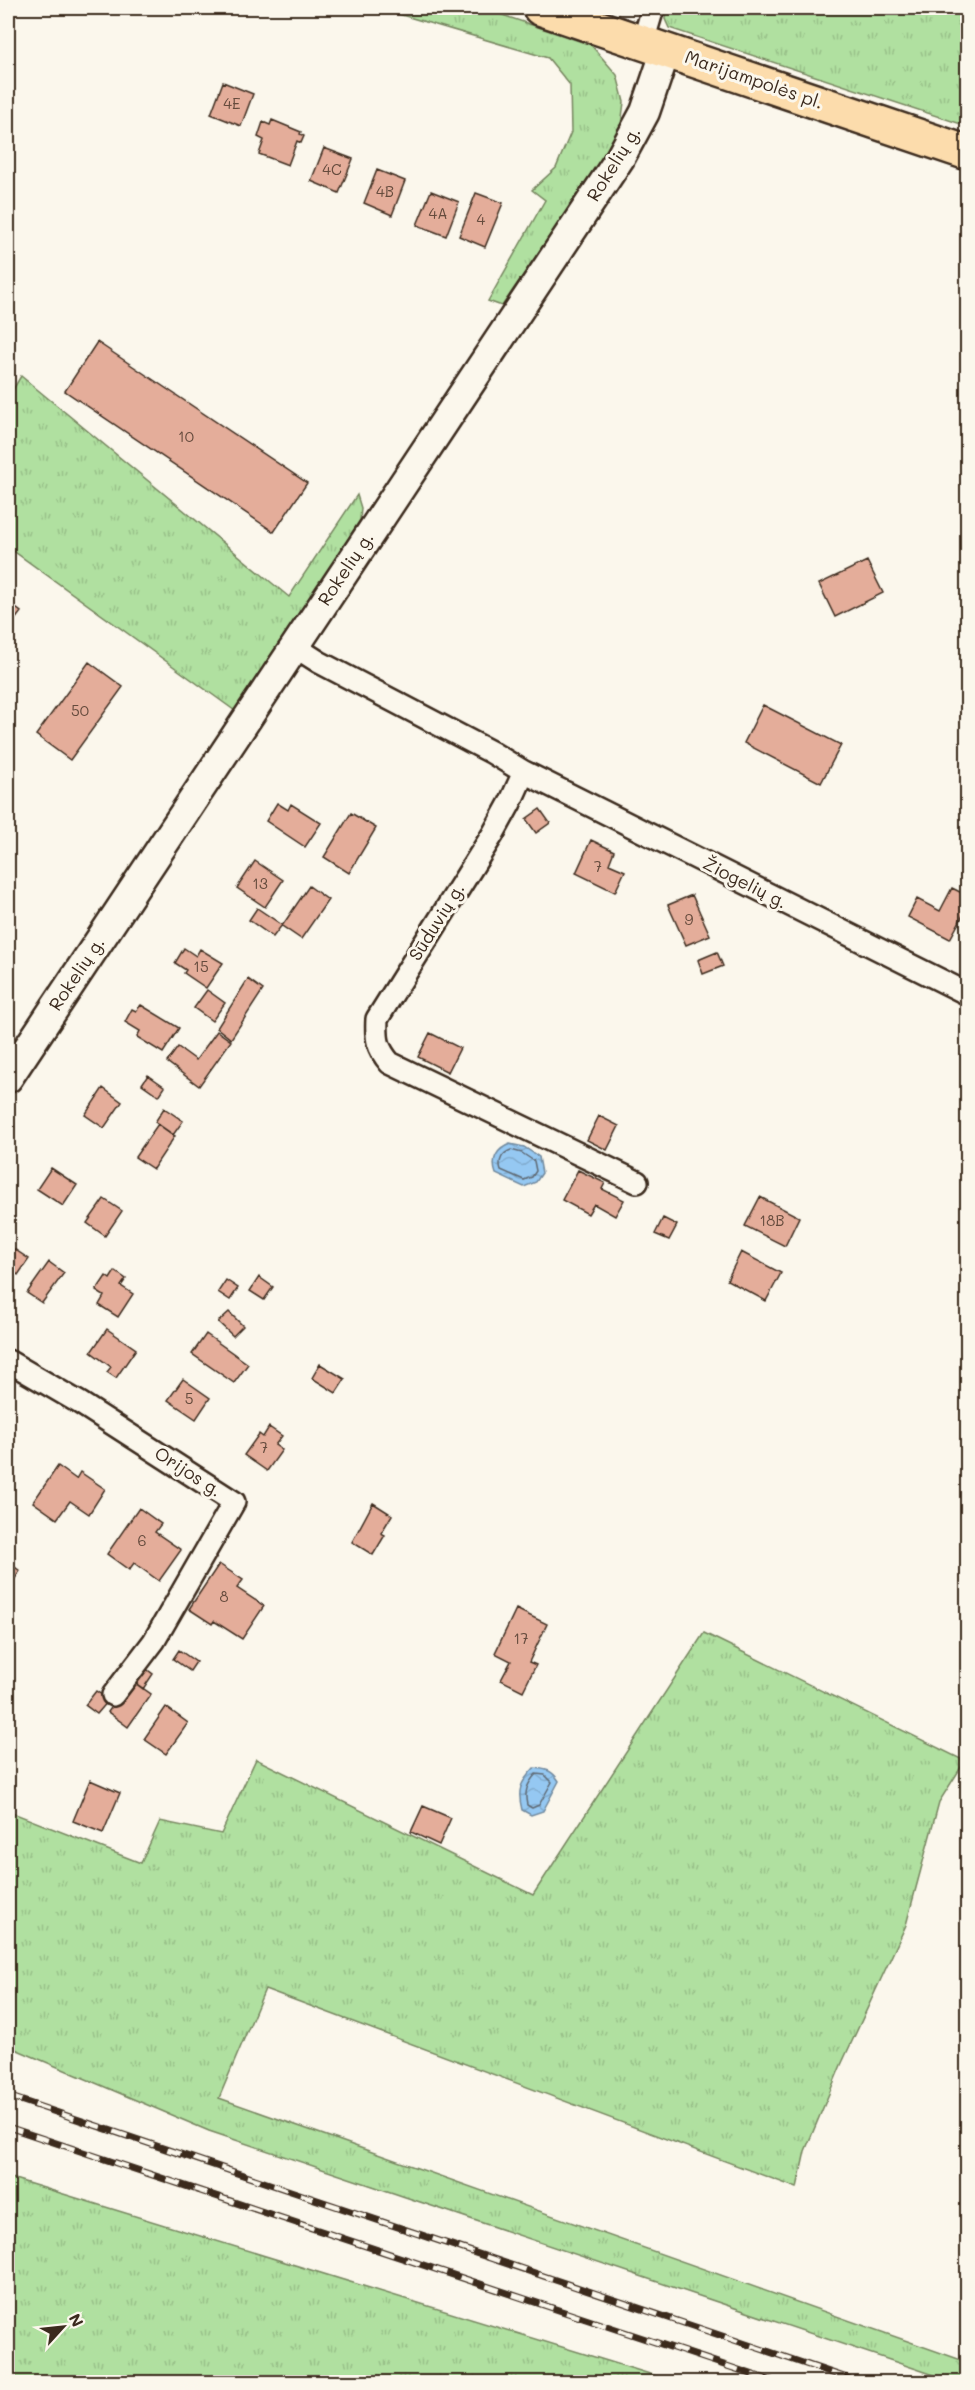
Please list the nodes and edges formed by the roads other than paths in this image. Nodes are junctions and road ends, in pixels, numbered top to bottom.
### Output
1 (540, 8) edge
2 (654, 8) edge
3 (654, 46) junction
4 (968, 153) edge
5 (294, 646) junction
6 (524, 772) junction
7 (968, 994) edge
8 (8, 1078) edge
9 (637, 1182) dead end
10 (8, 1361) edge
11 (113, 1695) dead end

1 - 3 main road, Marijampolės pl.
2 - 3 street
3 - 4 main road, Marijampolės pl.
3 - 5 main road, Rokelių g.
5 - 6 street
5 - 8 main road, Rokelių g.
6 - 7 street, Žiogelių g.
6 - 9 street, Sūduvių g.
10 - 11 street, Orijos g.

